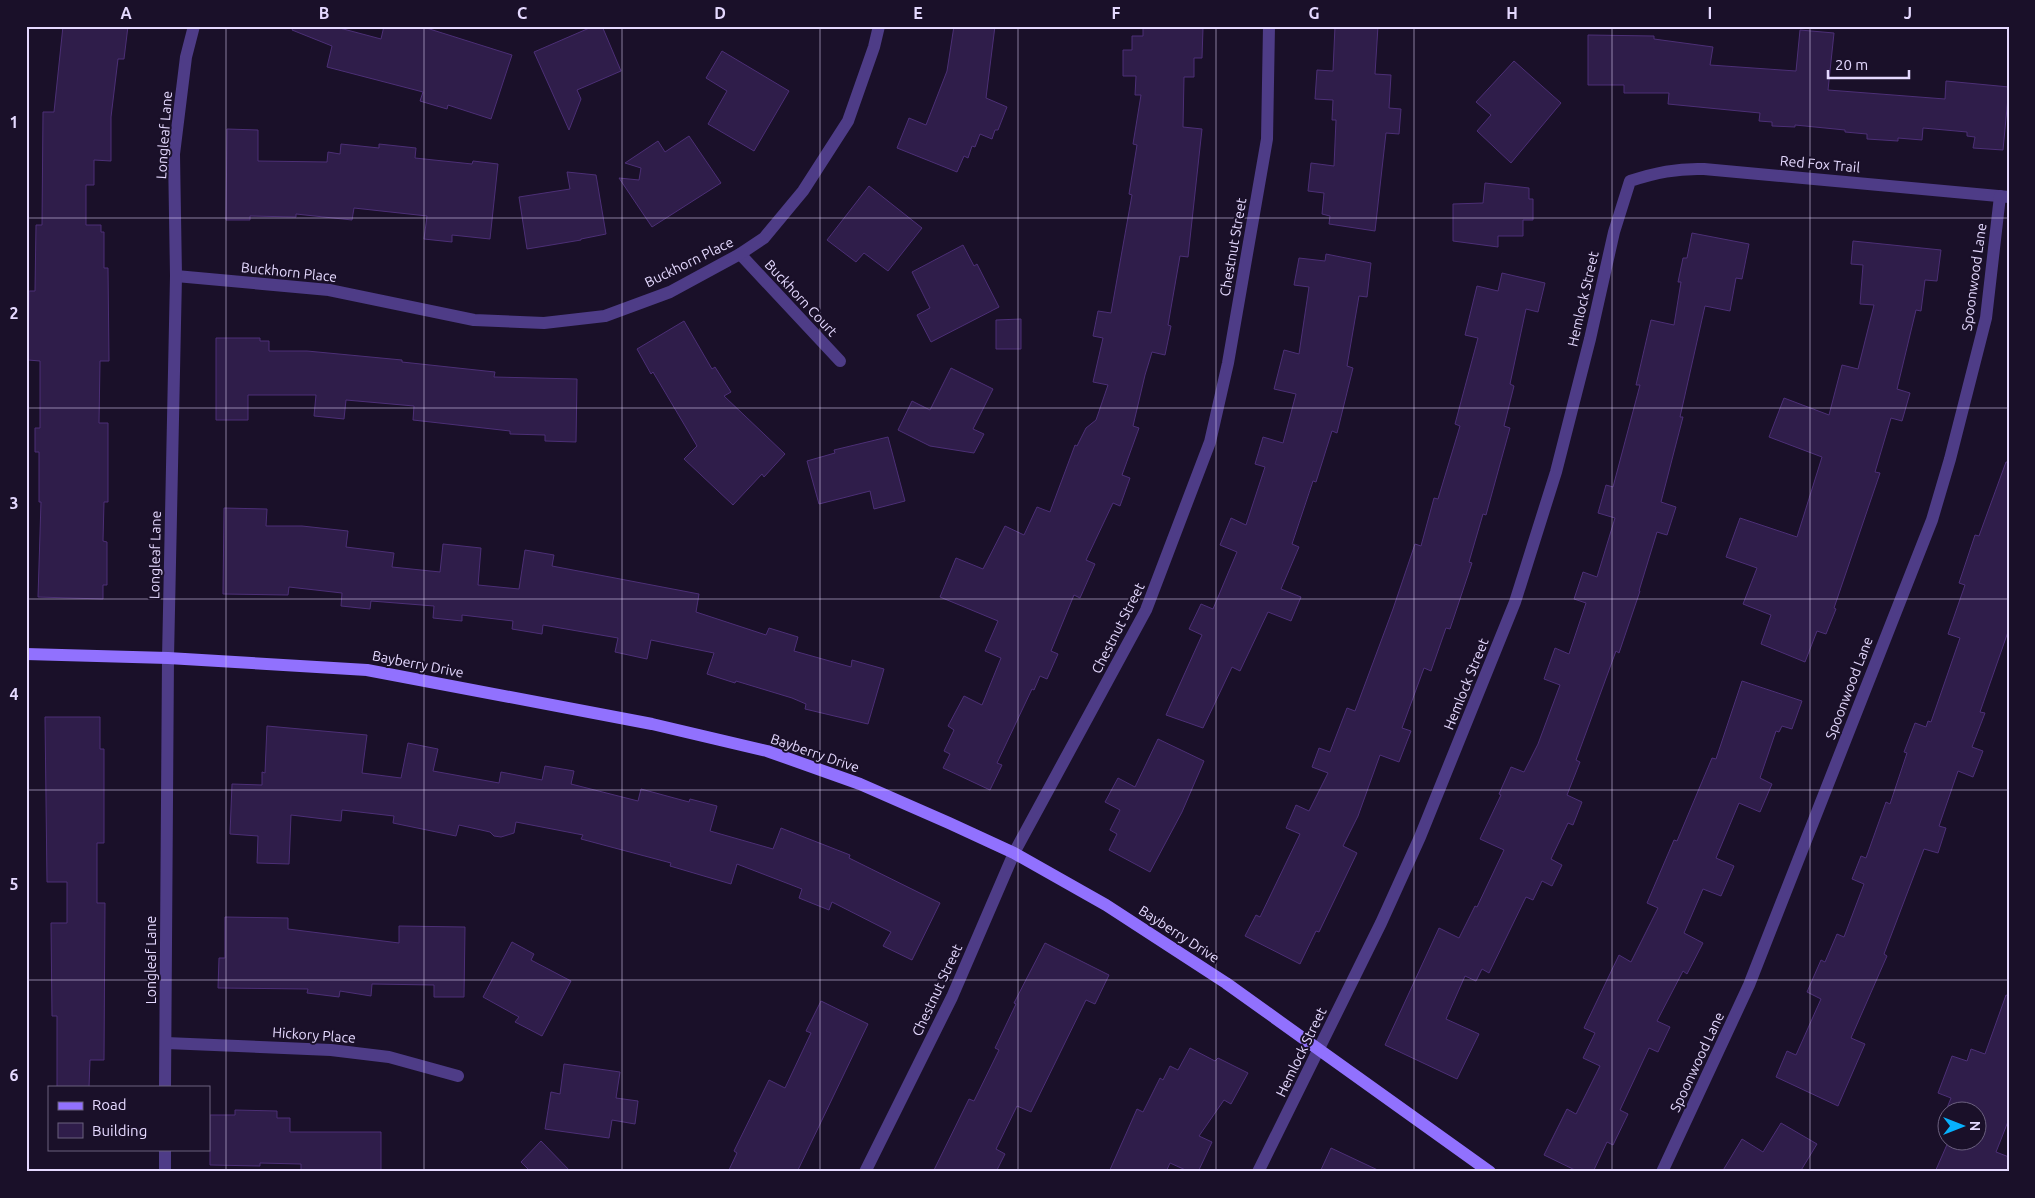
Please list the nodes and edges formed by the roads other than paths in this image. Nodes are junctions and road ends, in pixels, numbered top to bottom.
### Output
1 (194, 26) edge
2 (879, 26) edge
3 (1269, 26) edge
4 (1630, 181) joint
5 (2004, 196) edge
6 (740, 254) junction
7 (176, 276) junction
8 (840, 361) dead end
9 (26, 654) edge
10 (168, 658) junction
11 (1014, 853) junction
12 (166, 1043) junction
13 (1319, 1049) junction
14 (458, 1076) dead end
15 (166, 1086) edge
16 (165, 1150) edge
17 (165, 1172) edge
18 (865, 1172) edge
19 (1258, 1172) edge
20 (1490, 1172) edge
21 (1662, 1172) edge

1 - 7 street, Longleaf Lane
2 - 6 street, Buckhorn Place
3 - 11 street, Chestnut Street
4 - 5 street, Red Fox Trail
4 - 13 street, Hemlock Street
5 - 21 street, Spoonwood Lane
6 - 7 street, Buckhorn Place
6 - 8 street, Buckhorn Court
7 - 10 street, Longleaf Lane
9 - 10 street, Bayberry Drive
10 - 11 street, Bayberry Drive
10 - 12 street, Longleaf Lane
11 - 13 street, Bayberry Drive
11 - 18 street, Chestnut Street
12 - 14 street, Hickory Place
12 - 15 street, Longleaf Lane
13 - 19 street, Hemlock Street
13 - 20 street, Bayberry Drive
16 - 17 street

